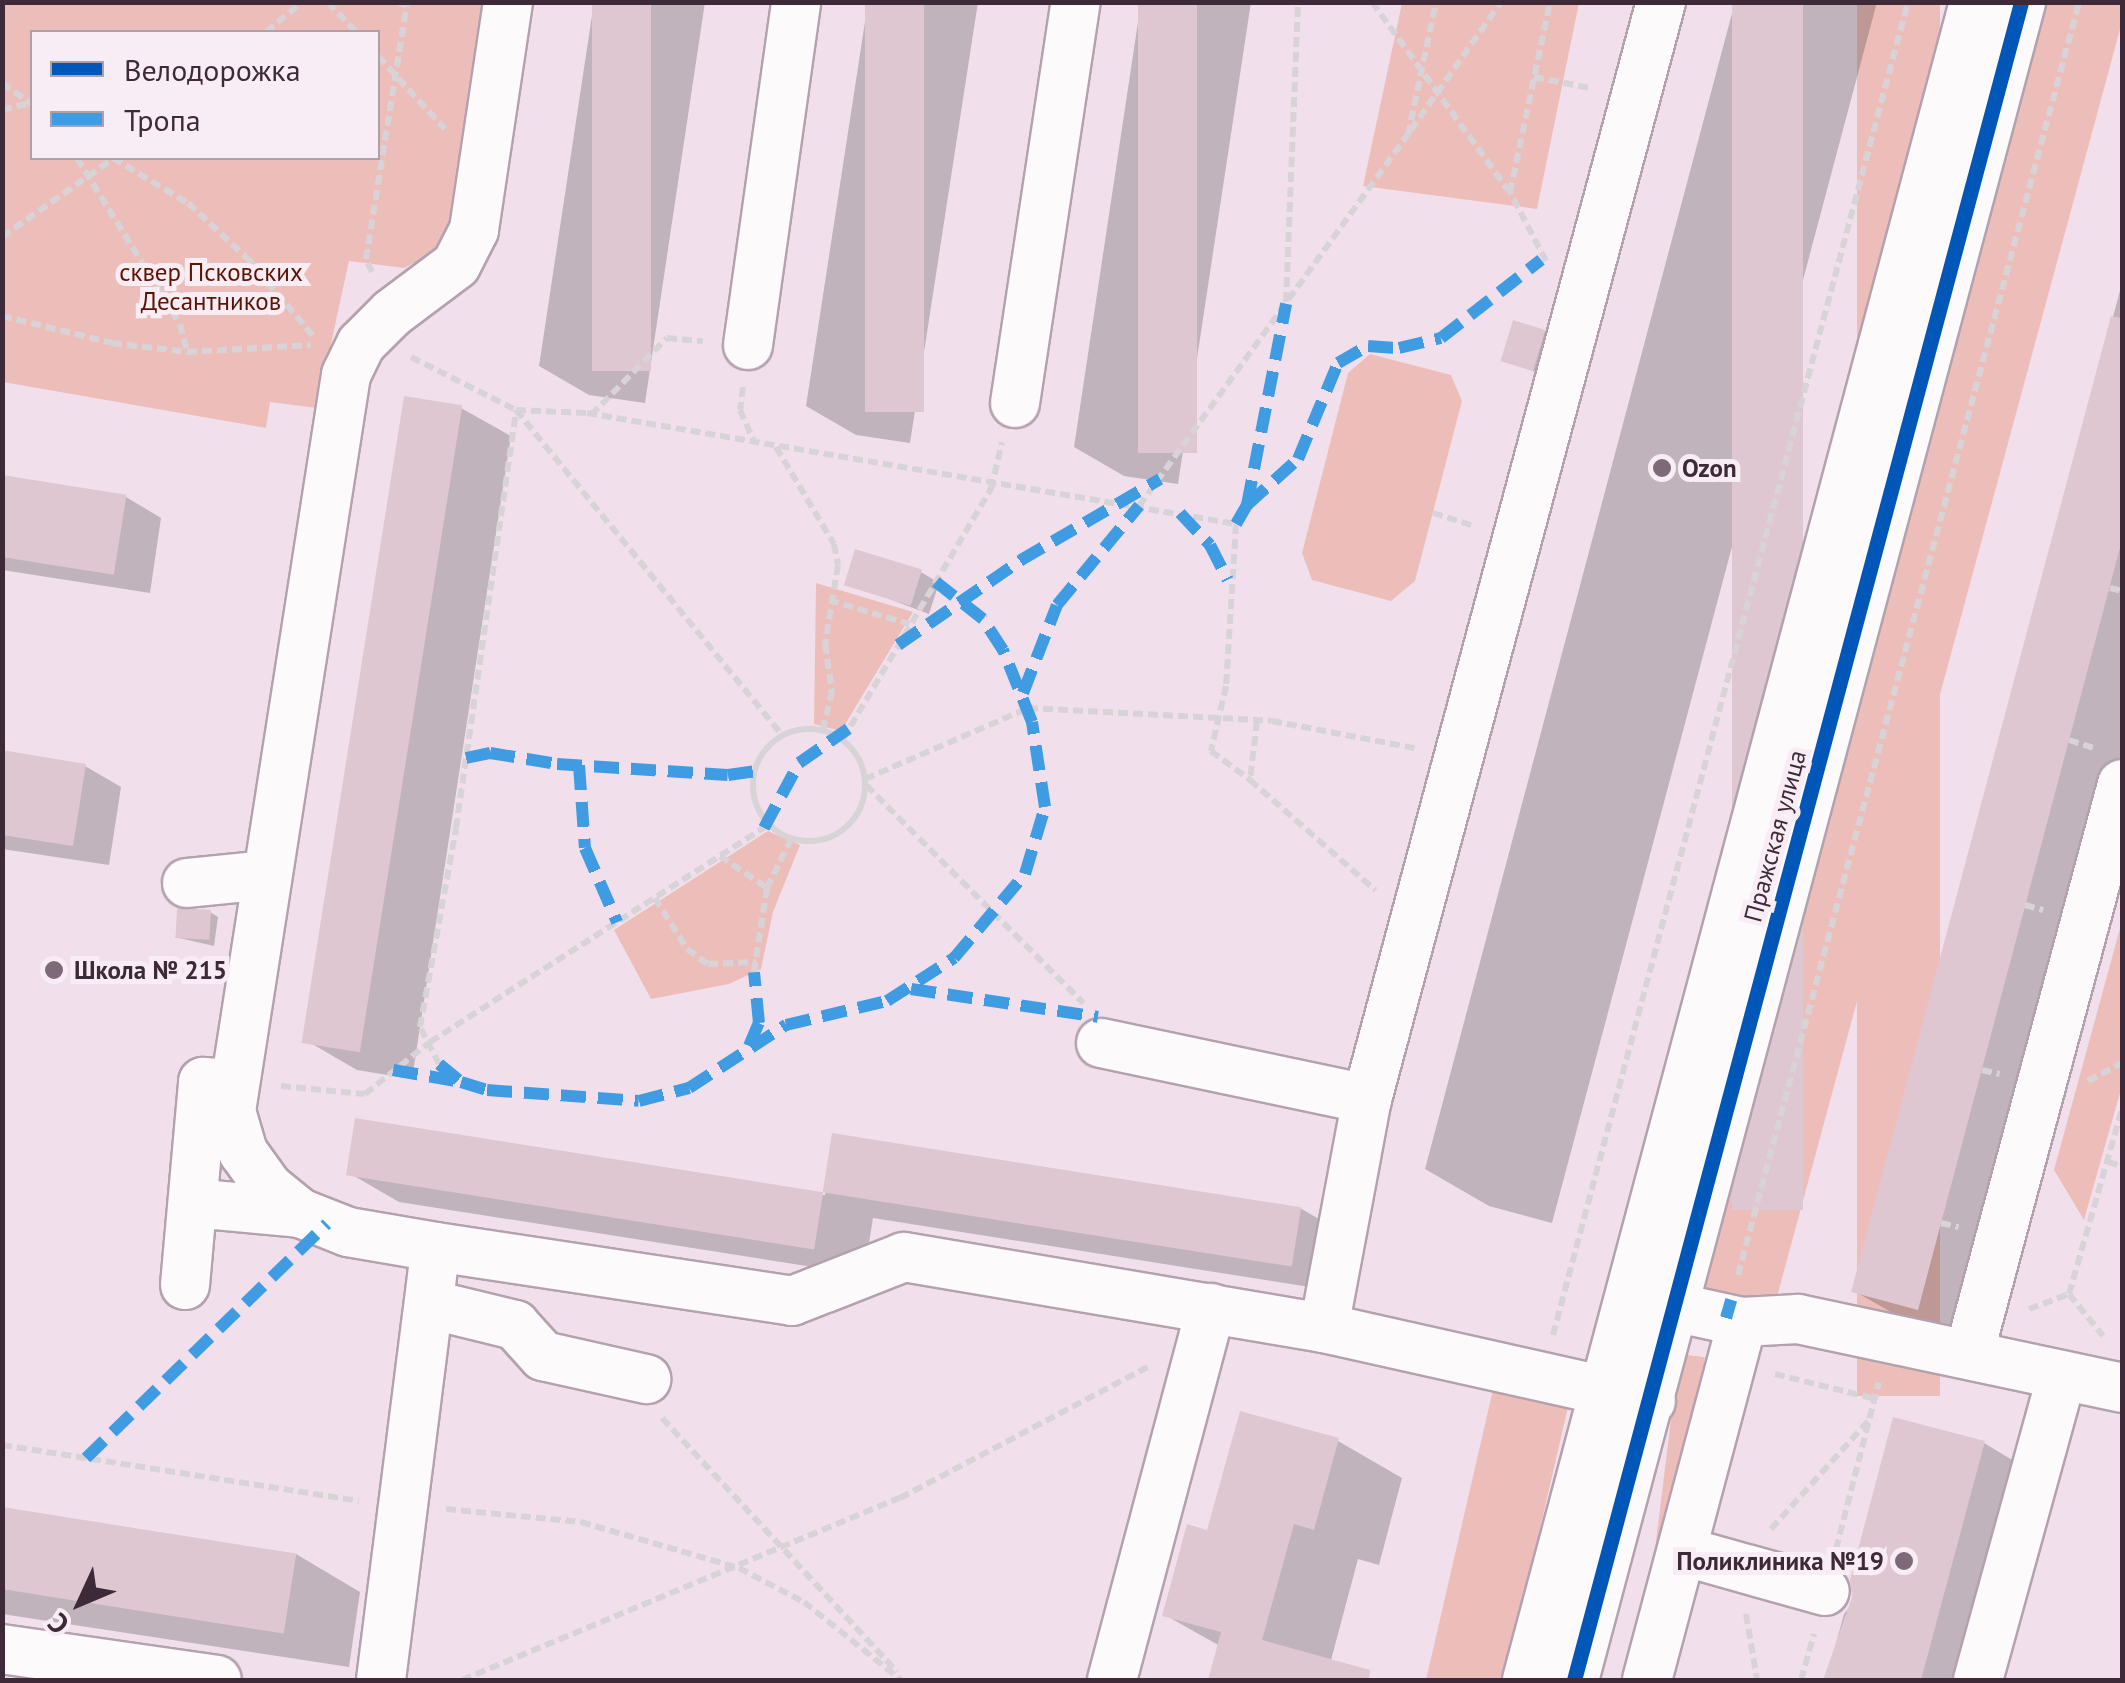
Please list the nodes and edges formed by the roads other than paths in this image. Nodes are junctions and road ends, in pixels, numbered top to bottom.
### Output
1 (508, 2) edge
2 (796, 2) edge
3 (1076, 2) edge
4 (1662, 2) edge
5 (1974, 2) edge
6 (2021, 2) edge
7 (746, 363) road end
8 (1015, 403) dead end
9 (2122, 784) edge
10 (267, 875) junction
11 (187, 884) dead end
12 (1101, 1043) road end
13 (235, 1084) junction
14 (1367, 1099) junction
15 (192, 1203) junction
16 (300, 1214) junction
17 (436, 1247) junction
18 (185, 1285) dead end
19 (1630, 1296) junction
20 (429, 1304) junction
21 (1211, 1308) junction
22 (1675, 1309) junction
23 (1736, 1322) junction
24 (1324, 1328) junction
25 (1973, 1341) junction
26 (2117, 1367) edge
27 (2062, 1376) junction
28 (1605, 1388) junction
29 (651, 1392) road end
30 (1651, 1401) junction
31 (1686, 1552) junction
32 (1826, 1591) road end
33 (2, 1649) edge
34 (217, 1680) edge
35 (382, 1680) edge
36 (1112, 1680) edge
37 (1528, 1680) edge
38 (1574, 1680) edge
39 (1647, 1680) edge
40 (1978, 1680) edge

1 - 10 street
2 - 7 street
3 - 8 street
4 - 14 street
5 - 19 street, Пражская улица
6 - 22 street, Пражская улица
9 - 25 street
10 - 11 street
10 - 13 street
12 - 14 street
13 - 15 street
13 - 16 street
14 - 24 street
15 - 16 street
15 - 18 street
16 - 17 street
17 - 20 street
17 - 21 street
19 - 22 street
19 - 28 street, Пражская улица
20 - 29 street
20 - 35 street
21 - 24 street
21 - 36 street
22 - 23 street
22 - 30 street, Пражская улица
23 - 25 street
23 - 31 street
24 - 28 street
25 - 27 street
26 - 27 street
27 - 40 street
28 - 30 street
28 - 37 street, Пражская улица
30 - 38 street, Пражская улица
31 - 32 street
31 - 39 street
33 - 34 street

